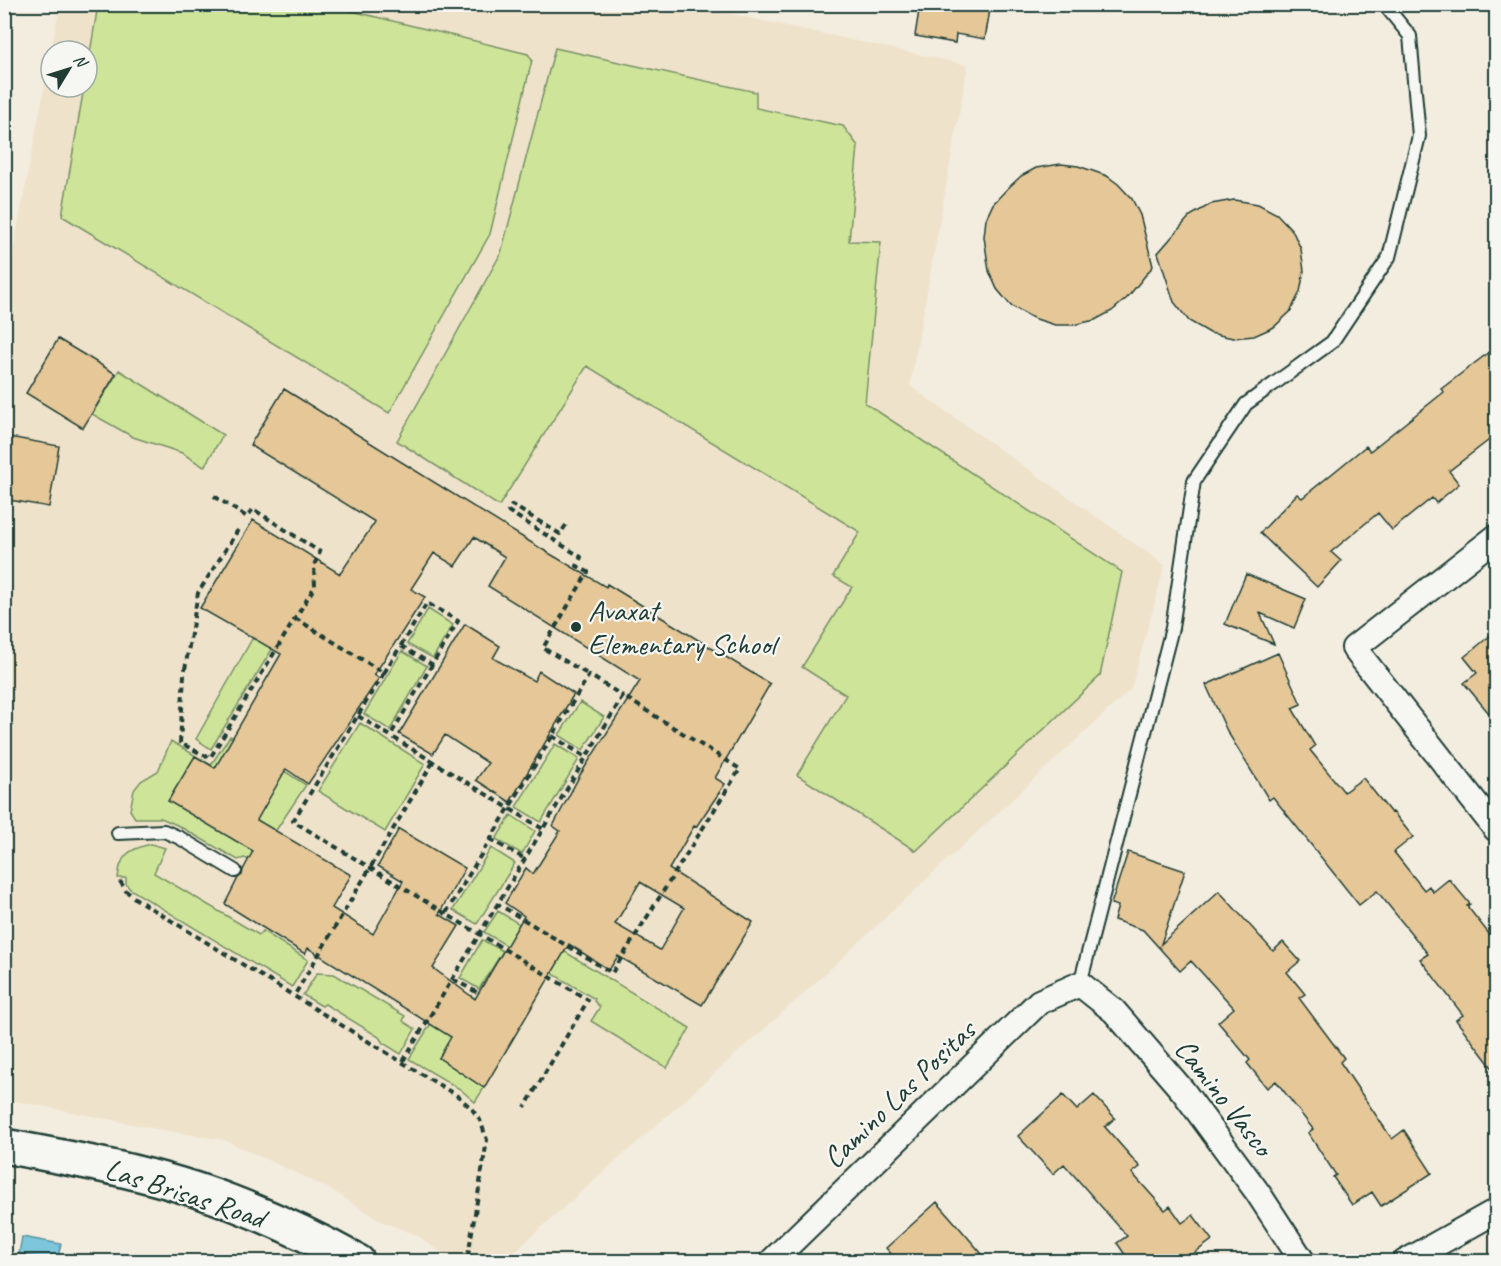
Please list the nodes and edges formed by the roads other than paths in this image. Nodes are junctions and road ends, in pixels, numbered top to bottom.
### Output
1 (1384, 4) edge
2 (1497, 537) edge
3 (1497, 830) edge
4 (118, 833) dead end
5 (235, 871) dead end
6 (1080, 984) junction
7 (4, 1146) edge
8 (1497, 1211) edge
9 (780, 1259) edge
10 (358, 1262) edge
11 (1303, 1262) edge
12 (1405, 1262) edge

1 - 6 lane
2 - 3 street
4 - 5 lane
6 - 9 street, Camino Las Positas
6 - 11 street, Camino Vasco
7 - 10 street, Las Brisas Road
8 - 12 street

